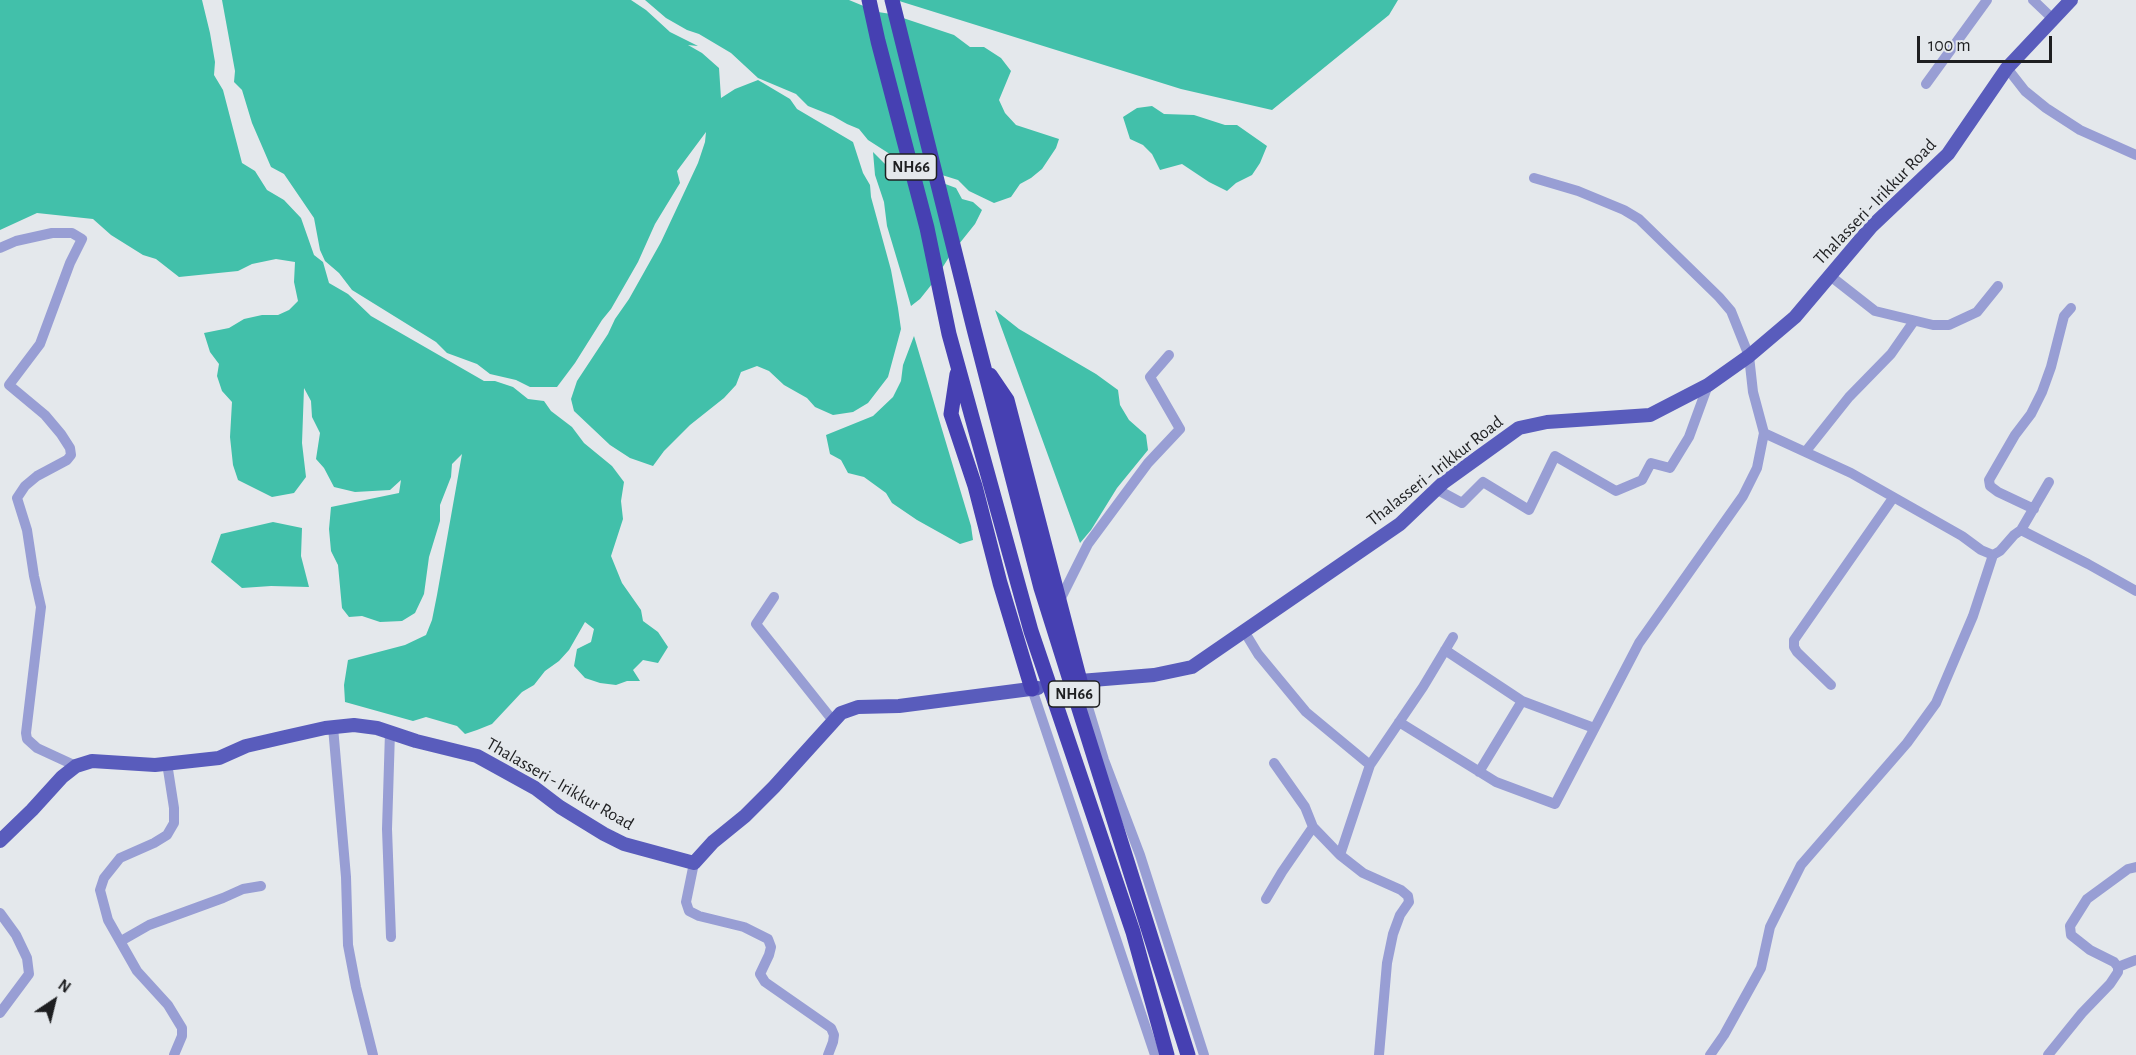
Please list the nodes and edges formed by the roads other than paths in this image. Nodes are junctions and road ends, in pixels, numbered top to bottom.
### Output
1 (869, 0) edge
2 (892, 0) edge
3 (1987, 0) edge
4 (2033, 0) edge
5 (2071, 0) edge
6 (2053, 19) junction
7 (2007, 68) junction
8 (1926, 84) dead end
9 (2136, 155) edge
10 (1534, 178) dead end
11 (0, 248) edge
12 (1829, 275) junction
13 (1998, 286) dead end
14 (2071, 308) dead end
15 (1914, 321) junction
16 (1169, 355) dead end
17 (1749, 356) junction
18 (983, 365) junction
19 (958, 368) junction
20 (1708, 385) junction
21 (1764, 433) junction
22 (1806, 451) junction
23 (2049, 482) dead end
24 (1436, 489) junction
25 (1893, 498) junction
26 (2034, 509) junction
27 (2021, 530) junction
28 (1993, 555) junction
29 (2136, 591) edge
30 (774, 597) dead end
31 (1060, 600) junction
32 (1244, 631) junction
33 (1453, 637) dead end
34 (1445, 650) junction
35 (1080, 681) junction
36 (1831, 685) dead end
37 (1035, 689) junction
38 (1522, 701) junction
39 (834, 722) junction
40 (1400, 722) junction
41 (333, 727) junction
42 (1594, 729) junction
43 (390, 732) junction
44 (167, 763) junction
45 (1274, 763) dead end
46 (1370, 765) junction
47 (76, 766) junction
48 (1479, 772) junction
49 (1314, 827) junction
50 (0, 841) edge
51 (1340, 855) junction
52 (694, 863) junction
53 (2136, 867) edge
54 (261, 886) dead end
55 (1266, 899) dead end
56 (0, 913) edge
57 (391, 937) dead end
58 (121, 941) junction
59 (2136, 960) edge
60 (2118, 967) junction
61 (0, 1013) edge
62 (174, 1055) edge
63 (373, 1055) edge
64 (828, 1055) edge
65 (1155, 1055) edge
66 (1167, 1055) edge
67 (1188, 1055) edge
68 (1204, 1055) edge
69 (1379, 1055) edge
70 (1710, 1055) edge
71 (2048, 1055) edge

1 - 19 highway, NH66
2 - 18 highway, NH66
3 - 8 street
4 - 6 street
5 - 6 main road, Thalasseri - Irikkur Road
6 - 7 main road, Thalasseri - Irikkur Road
7 - 9 street
7 - 12 main road, Thalasseri - Irikkur Road
10 - 17 street
11 - 47 street
12 - 15 street
12 - 17 main road, Thalasseri - Irikkur Road
13 - 15 street
14 - 26 street
15 - 22 street
16 - 31 street
17 - 20 main road, Thalasseri - Irikkur Road
17 - 21 street
18 - 31 highway
18 - 67 highway, NH66
19 - 37 highway
19 - 66 highway, NH66
20 - 24 main road, Thalasseri - Irikkur Road
20 - 24 street
21 - 22 street
21 - 42 street
22 - 25 street
23 - 26 street
24 - 32 main road, Thalasseri - Irikkur Road
25 - 28 street
25 - 36 street
26 - 27 street
27 - 28 street
27 - 29 street
28 - 70 street
30 - 39 street
31 - 35 highway
32 - 35 main road, Thalasseri - Irikkur Road
32 - 46 street
33 - 34 street
34 - 38 street
34 - 40 street
35 - 68 street
37 - 39 main road
37 - 65 street
38 - 42 street
38 - 48 street
39 - 52 main road
40 - 46 street
40 - 48 street
41 - 43 main road, Thalasseri - Irikkur Road
41 - 44 main road, Thalasseri - Irikkur Road
41 - 63 street
42 - 48 street
43 - 52 main road, Thalasseri - Irikkur Road
43 - 57 street
44 - 47 main road, Thalasseri - Irikkur Road
44 - 58 street
45 - 49 street
46 - 51 street
47 - 50 main road
49 - 51 street
49 - 55 street
51 - 69 street
52 - 64 street
53 - 60 street
54 - 58 street
56 - 61 street
58 - 62 street
59 - 60 street
60 - 71 street

